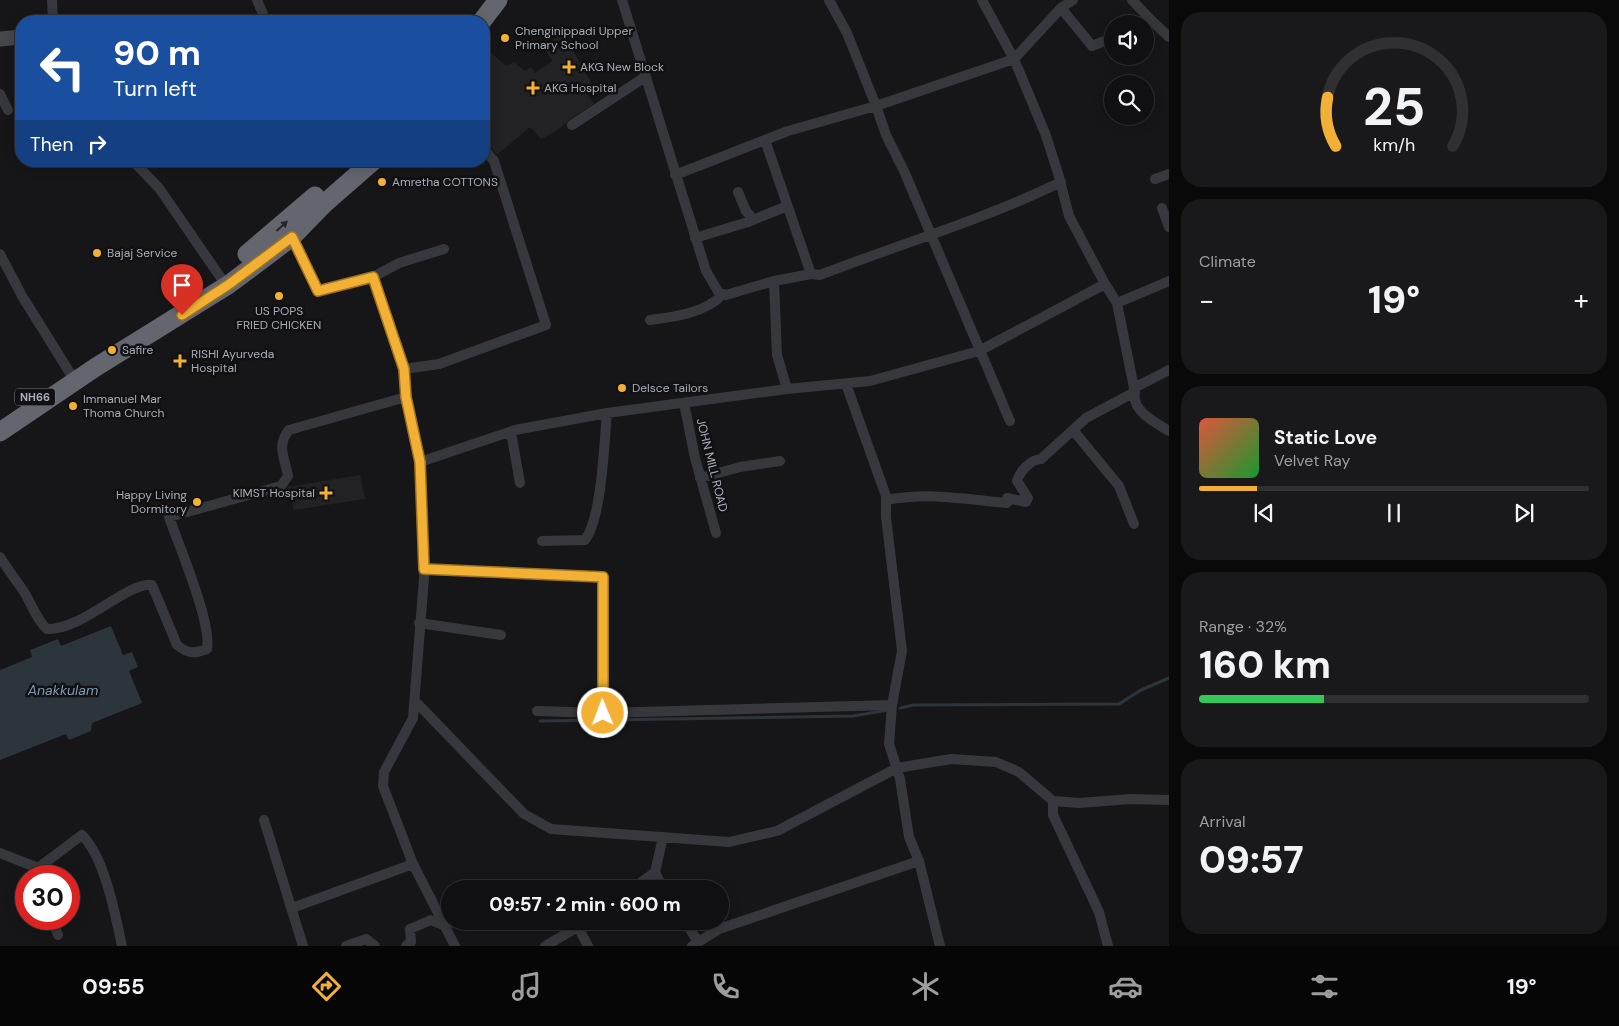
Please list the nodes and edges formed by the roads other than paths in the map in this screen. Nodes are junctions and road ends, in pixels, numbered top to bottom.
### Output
1 (52, 0) edge
2 (257, 0) edge
3 (498, 0) edge
4 (622, 0) edge
5 (829, 0) edge
6 (982, 0) edge
7 (1073, 0) edge
8 (1132, 0) edge
9 (1061, 8) junction
10 (53, 15) edge
11 (263, 15) edge
12 (487, 15) edge
13 (1143, 15) edge
14 (1154, 26) edge
15 (1169, 37) edge
16 (15, 38) edge
17 (0, 39) edge
18 (1104, 41) edge
19 (1014, 59) junction
20 (645, 77) junction
21 (0, 94) edge
22 (876, 106) junction
23 (8, 110) dead end
24 (572, 125) dead end
25 (765, 140) junction
26 (490, 156) edge
27 (140, 167) edge
28 (349, 167) edge
29 (365, 167) edge
30 (1169, 174) edge
31 (675, 175) junction
32 (1155, 179) dead end
33 (1061, 182) junction
34 (738, 192) dead end
35 (321, 198) junction
36 (787, 206) junction
37 (1162, 208) dead end
38 (753, 219) junction
39 (1169, 227) edge
40 (931, 236) junction
41 (292, 237) junction
42 (695, 238) junction
43 (444, 248) dead end
44 (0, 254) edge
45 (811, 274) junction
46 (373, 277) junction
47 (221, 278) junction
48 (774, 280) junction
49 (1169, 280) edge
50 (1106, 284) junction
51 (723, 294) junction
52 (1117, 303) junction
53 (650, 320) dead end
54 (979, 351) junction
55 (404, 369) junction
56 (1169, 370) edge
57 (70, 373) junction
58 (846, 384) junction
59 (787, 389) junction
60 (1135, 390) junction
61 (406, 397) junction
62 (684, 403) junction
63 (607, 413) junction
64 (0, 421) edge
65 (1010, 421) dead end
66 (1073, 430) junction
67 (1169, 431) edge
68 (0, 432) edge
69 (511, 432) junction
70 (780, 461) dead end
71 (420, 462) junction
72 (700, 478) junction
73 (520, 483) dead end
74 (886, 500) junction
75 (1134, 524) dead end
76 (716, 533) dead end
77 (542, 541) dead end
78 (0, 557) edge
79 (424, 569) junction
80 (419, 623) junction
81 (501, 635) dead end
82 (415, 701) junction
83 (892, 705) junction
84 (537, 711) dead end
85 (603, 713) junction
86 (897, 768) junction
87 (1169, 800) edge
88 (1053, 801) junction
89 (264, 820) dead end
90 (663, 837) junction
91 (0, 853) edge
92 (919, 861) junction
93 (413, 864) junction
94 (24, 865) edge
95 (46, 865) edge
96 (655, 872) junction
97 (644, 880) edge
98 (659, 880) edge
99 (292, 908) junction
100 (441, 910) edge
101 (441, 922) edge
102 (56, 930) edge
103 (451, 930) edge
104 (569, 930) edge
105 (580, 930) edge
106 (690, 930) edge
107 (58, 935) dead end
108 (695, 944) edge
109 (122, 946) edge
110 (303, 946) edge
111 (346, 946) edge
112 (375, 946) edge
113 (406, 946) edge
114 (455, 946) edge
115 (545, 946) edge
116 (588, 946) edge
117 (940, 946) edge
118 (1108, 946) edge

1 - 10 street
2 - 11 street
3 - 12 highway
4 - 20 street
5 - 22 street
6 - 19 street
7 - 9 street
8 - 13 street
9 - 18 street
9 - 19 street
14 - 15 street
16 - 17 main road
19 - 22 street
19 - 33 street
20 - 24 street
20 - 31 street
21 - 23 street
22 - 25 street
22 - 40 street
25 - 31 street
25 - 36 street
26 - 55 street
27 - 47 street
28 - 35 highway, NH66
29 - 35 highway, NH66
30 - 32 street
31 - 42 street
33 - 40 street
33 - 50 street
34 - 38 street
35 - 41 highway, NH66
47 -> 35 highway, NH66
36 - 38 street
36 - 45 street
37 - 39 street
38 - 42 street
40 - 45 street
40 - 54 street
41 - 46 street
41 - 68 highway, NH66
42 - 51 street
43 - 46 street
44 - 57 street
45 - 48 street
46 - 55 street
47 - 57 highway, NH66
48 - 51 street
48 - 59 street
49 - 52 street
50 - 52 street
50 - 54 street
51 - 53 street
52 - 60 street
54 - 58 street
54 - 65 street
55 - 61 street
56 - 60 street
57 - 64 highway, NH66
58 - 59 street
58 - 74 street
59 - 62 street
60 - 66 street
60 - 67 street
61 - 71 street
61 - 78 street
62 - 63 street
62 - 72 street, JOHN MILL ROAD
63 - 69 street
63 - 77 street
66 - 74 street
66 - 75 street
69 - 71 street
69 - 73 street
70 - 72 street
71 - 79 street
72 - 76 street, JOHN MILL ROAD
74 - 83 street
79 - 80 street
79 - 85 street
80 - 81 street
80 - 82 street
82 - 90 street
82 - 93 street
83 - 85 street
83 - 86 street
84 - 85 street
86 - 88 street
86 - 90 street
86 - 92 street
87 - 88 street
88 - 118 street
89 - 99 street
90 - 96 street
91 - 94 street
92 - 108 street
92 - 117 street
93 - 99 street
93 - 100 street
95 - 109 street
96 - 97 street
96 - 98 street
99 - 110 street
101 - 113 street
102 - 107 street
103 - 114 street
104 - 115 street
105 - 116 street
106 - 108 street
111 - 112 street

